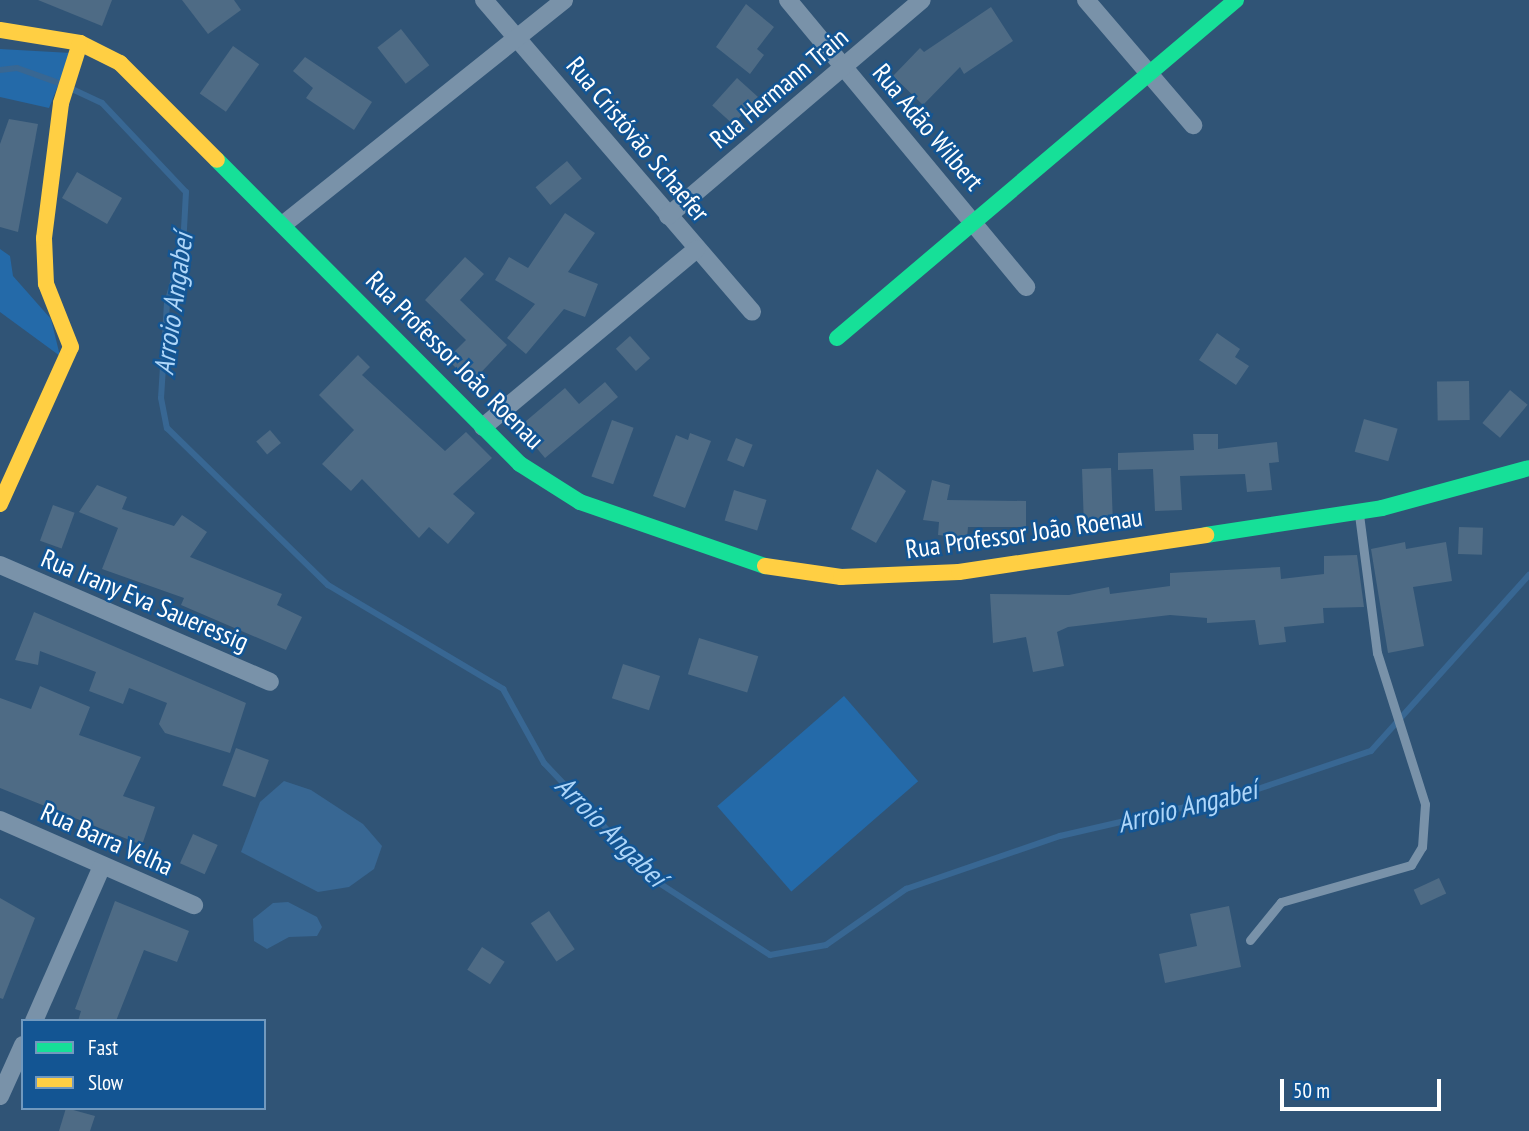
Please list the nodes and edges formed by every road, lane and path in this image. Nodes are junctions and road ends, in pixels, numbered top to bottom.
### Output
1 (484, 0) edge
2 (564, 0) edge
3 (788, 0) edge
4 (922, 0) edge
5 (1086, 0) edge
6 (1236, 0) edge
7 (0, 30) edge
8 (518, 39) junction
9 (80, 43) junction
10 (845, 67) junction
11 (1149, 73) junction
12 (1193, 125) dead end
13 (668, 216) junction
14 (285, 223) junction
15 (973, 223) junction
16 (697, 249) junction
17 (1026, 287) dead end
18 (752, 312) dead end
19 (838, 338) dead end
20 (483, 427) junction
21 (1529, 468) edge
22 (0, 504) edge
23 (1359, 512) junction
24 (0, 565) edge
25 (270, 682) dead end
26 (0, 820) edge
27 (102, 866) junction
28 (194, 905) dead end
29 (1250, 940) dead end
30 (35, 1019) edge
31 (21, 1050) edge
32 (0, 1097) edge

1 - 8 street, Rua Cristóvão Schaefer
2 - 8 street
3 - 10 street, Rua Adão Wilbert
4 - 10 street, Rua Hermann Train
5 - 11 street
6 - 11 street
7 - 9 street, Rua Professor João Roenau
8 - 13 street, Rua Cristóvão Schaefer
8 - 14 street
9 - 14 street, Rua Professor João Roenau
9 - 22 street
10 - 13 street, Rua Hermann Train
10 - 15 street, Rua Adão Wilbert
11 - 12 street
11 - 15 street
13 - 16 street, Rua Cristóvão Schaefer
14 - 20 street, Rua Professor João Roenau
15 - 17 street, Rua Adão Wilbert
15 - 19 street
16 - 18 street, Rua Cristóvão Schaefer
16 - 20 street
20 - 23 street, Rua Professor João Roenau
21 - 23 street, Rua Professor João Roenau
23 - 29 lane
24 - 25 street, Rua Irany Eva Saueressig
26 - 27 street, Rua Barra Velha
27 - 28 street, Rua Barra Velha
27 - 30 street
31 - 32 street

